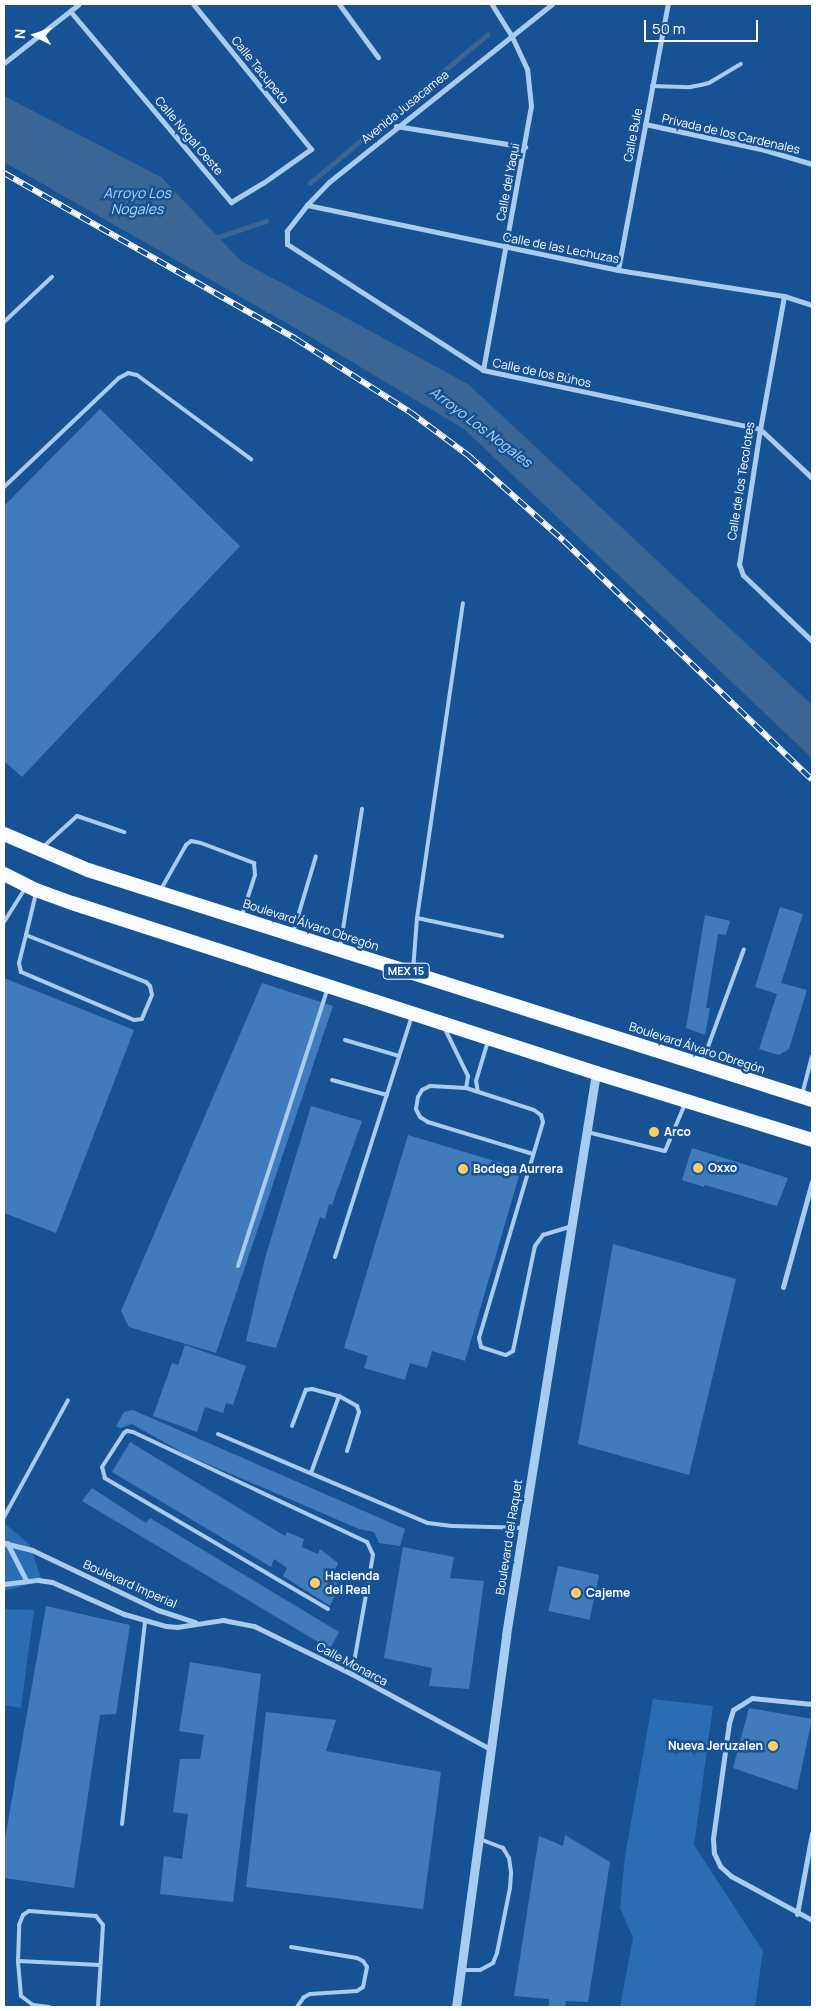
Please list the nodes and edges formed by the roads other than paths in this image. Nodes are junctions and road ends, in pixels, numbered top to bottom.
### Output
1 (79, 4) edge
2 (193, 4) edge
3 (339, 4) edge
4 (492, 4) edge
5 (552, 4) edge
6 (668, 4) edge
7 (70, 11) junction
8 (511, 34) junction
9 (378, 57) dead end
10 (4, 63) edge
11 (741, 64) dead end
12 (652, 86) junction
13 (645, 124) junction
14 (396, 126) junction
15 (525, 147) junction
16 (310, 149) joint
17 (812, 164) edge
18 (307, 205) junction
19 (286, 240) joint
20 (506, 248) junction
21 (618, 270) junction
22 (52, 277) dead end
23 (784, 296) junction
24 (812, 305) edge
25 (4, 322) edge
26 (482, 370) junction
27 (760, 429) junction
28 (252, 459) dead end
29 (812, 478) edge
30 (4, 487) edge
31 (463, 603) dead end
32 (812, 641) edge
33 (362, 809) dead end
34 (124, 832) dead end
35 (4, 834) edge
36 (40, 850) junction
37 (316, 856) dead end
38 (4, 874) edge
39 (32, 888) junction
40 (159, 892) junction
41 (417, 918) junction
42 (241, 919) junction
43 (4, 922) edge
44 (26, 934) junction
45 (292, 935) junction
46 (502, 936) dead end
47 (744, 949) dead end
48 (340, 950) junction
49 (412, 973) junction
50 (328, 986) junction
51 (413, 1013) junction
52 (442, 1023) junction
53 (489, 1038) junction
54 (345, 1040) dead end
55 (399, 1056) junction
56 (812, 1056) edge
57 (701, 1065) junction
58 (596, 1073) junction
59 (332, 1080) dead end
60 (466, 1088) junction
61 (478, 1092) junction
62 (387, 1095) junction
63 (807, 1099) edge
64 (686, 1101) junction
65 (587, 1132) junction
66 (812, 1140) edge
67 (533, 1154) junction
68 (812, 1182) edge
69 (572, 1226) junction
70 (335, 1257) dead end
71 (238, 1266) dead end
72 (783, 1287) dead end
73 (339, 1396) junction
74 (68, 1400) dead end
75 (292, 1426) dead end
76 (218, 1434) dead end
77 (347, 1451) dead end
78 (310, 1473) junction
79 (4, 1517) edge
80 (523, 1528) junction
81 (5, 1542) edge
82 (26, 1580) junction
83 (4, 1584) edge
84 (328, 1608) dead end
85 (145, 1622) junction
86 (198, 1622) junction
87 (352, 1674) junction
88 (812, 1704) edge
89 (490, 1749) junction
90 (122, 1824) dead end
91 (812, 1832) edge
92 (480, 1839) junction
93 (797, 1914) junction
94 (812, 1920) edge
95 (290, 1947) dead end
96 (18, 1961) junction
97 (100, 1964) junction
98 (462, 1970) junction
99 (49, 2007) edge
100 (98, 2007) edge
101 (297, 2007) edge
102 (456, 2007) edge

1 - 7 street
2 - 16 street, Calle Tacupeto
3 - 9 street
4 - 8 street, Calle del Yaqui
5 - 8 street, Avenida Jusacamea
6 - 12 street, Calle Bule
7 - 10 street
7 - 16 street, Calle Nogal Oeste
8 - 14 street, Avenida Jusacamea
8 - 15 street, Calle del Yaqui
11 - 12 lane
12 - 13 street, Calle Bule
13 - 17 street, Privada de los Cardenales
13 - 21 street, Calle Bule
14 - 15 street
14 - 18 street, Avenida Jusacamea
15 - 20 street, Calle del Yaqui
18 - 19 street, Avenida Jusacamea
18 - 20 street, Calle de las Lechuzas
19 - 26 street, Calle de los Búhos
20 - 21 street, Calle de las Lechuzas
20 - 26 street, Calle del Yaqui
21 - 23 street, Calle de las Lechuzas
22 - 25 lane
23 - 24 street, Calle de las Lechuzas
23 - 27 street, Calle de los Tecolotes
26 - 27 street, Calle de los Búhos
27 - 29 street
27 - 32 street, Calle de los Tecolotes
28 - 30 lane
31 - 41 lane
33 - 48 lane
34 - 36 lane
35 - 36 highway, Boulevard Álvaro Obregón / MEX 15
36 - 40 highway, Boulevard Álvaro Obregón / MEX 15
37 - 45 lane
38 - 39 highway
39 - 43 lane
39 - 44 lane
39 - 50 highway
40 - 42 highway, Boulevard Álvaro Obregón / MEX 15
40 - 42 lane
41 - 46 lane
41 - 49 lane
42 - 45 highway, Boulevard Álvaro Obregón / MEX 15
44 - 44 lane
45 - 48 highway, Boulevard Álvaro Obregón / MEX 15
47 - 57 lane
48 - 49 highway, Boulevard Álvaro Obregón / MEX 15
49 - 57 highway, Boulevard Álvaro Obregón / MEX 15
50 - 51 highway
50 - 71 lane
51 - 52 highway
51 - 55 lane
52 - 53 highway
52 - 60 lane
53 - 58 highway
53 - 61 lane
54 - 55 lane
55 - 62 lane
56 - 63 lane
57 - 63 highway, Boulevard Álvaro Obregón / MEX 15
58 - 64 highway
58 - 65 street, Boulevard del Raquet
59 - 62 lane
60 - 61 lane
60 - 67 lane
61 - 67 lane
62 - 70 lane
64 - 65 lane
64 - 66 highway
65 - 69 street, Boulevard del Raquet
67 - 69 lane
68 - 72 street
69 - 80 street, Boulevard del Raquet
73 - 75 lane
73 - 77 lane
73 - 78 lane
74 - 79 lane
76 - 78 lane
78 - 80 lane
80 - 89 street, Boulevard del Raquet
81 - 82 street
81 - 86 street, Boulevard Imperial
82 - 83 street, Boulevard Imperial
82 - 85 street, Boulevard Imperial
84 - 87 lane
85 - 86 street, Boulevard Imperial
85 - 90 lane
86 - 87 street, Calle Monarca
87 - 89 street, Calle Monarca
88 - 93 street
89 - 92 street, Boulevard del Raquet
91 - 93 street
92 - 98 street, Boulevard del Raquet
92 - 98 lane
93 - 94 street
95 - 101 lane
96 - 97 lane
96 - 97 lane
96 - 99 lane
97 - 100 lane
98 - 102 street, Boulevard del Raquet

